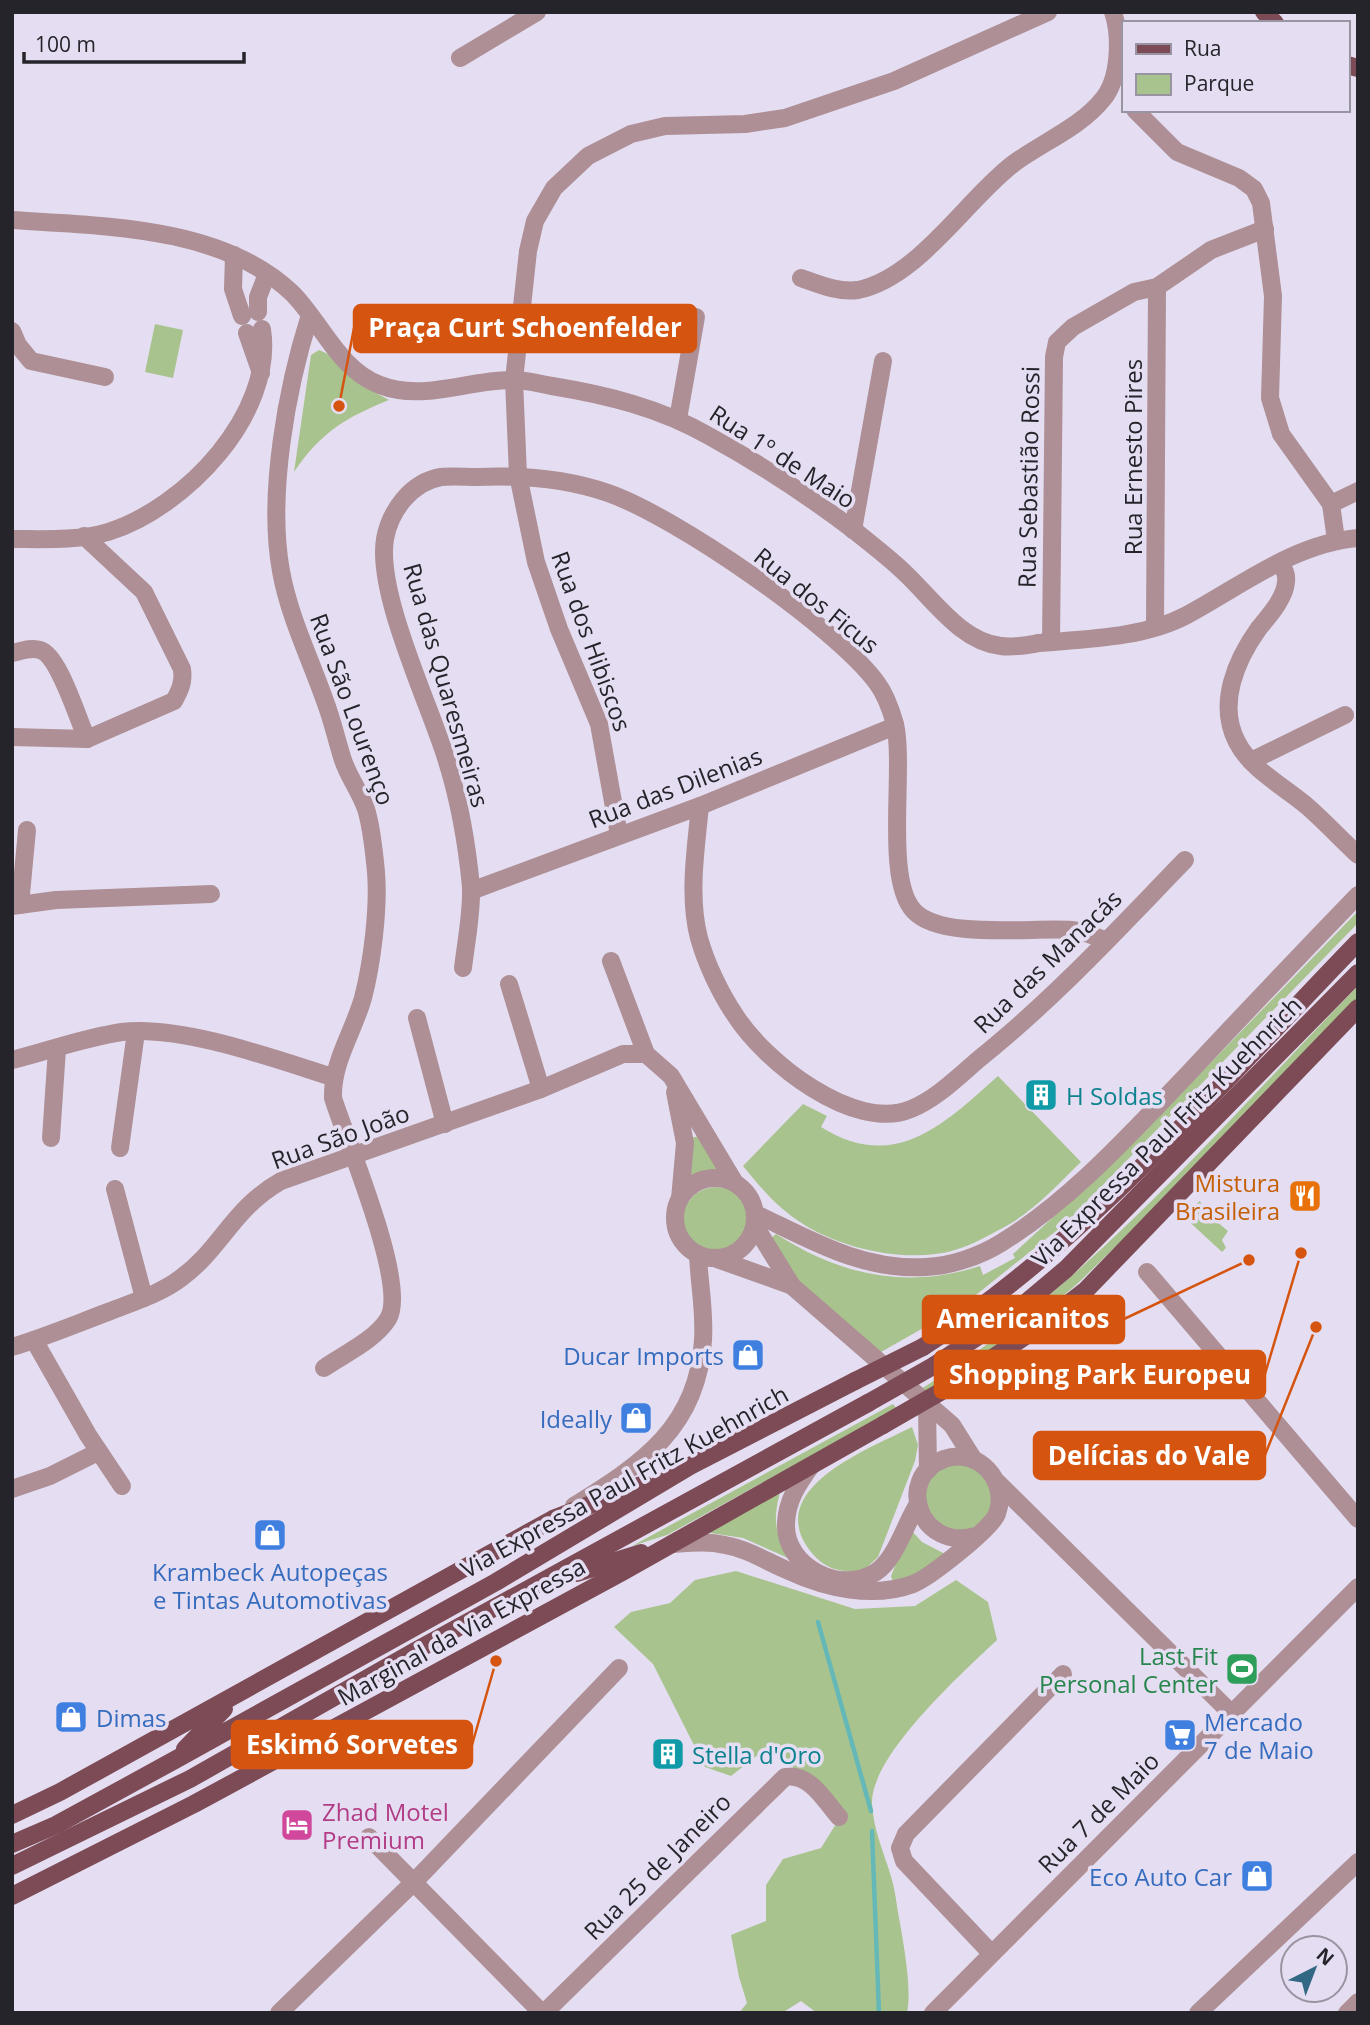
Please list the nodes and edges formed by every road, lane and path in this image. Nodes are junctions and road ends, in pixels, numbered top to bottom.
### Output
1 (537, 12) edge
2 (1048, 12) edge
3 (1113, 12) edge
4 (460, 58) dead end
5 (1118, 89) edge
6 (1137, 112) edge
7 (12, 220) edge
8 (1265, 229) junction
9 (233, 255) junction
10 (267, 274) junction
11 (801, 278) dead end
12 (1157, 287) junction
13 (310, 315) junction
14 (696, 317) dead end
15 (252, 322) junction
16 (12, 331) edge
17 (883, 361) dead end
18 (104, 377) dead end
19 (514, 380) junction
20 (678, 419) junction
21 (519, 475) junction
22 (1358, 491) edge
23 (1331, 504) junction
24 (853, 530) junction
25 (84, 536) junction
26 (1358, 538) edge
27 (12, 539) edge
28 (1336, 540) junction
29 (1280, 563) junction
30 (1155, 626) junction
31 (1051, 642) junction
32 (12, 653) edge
33 (1345, 716) dead end
34 (895, 726) junction
35 (12, 737) edge
36 (87, 739) junction
37 (1251, 761) junction
38 (701, 806) junction
39 (27, 830) dead end
40 (620, 835) junction
41 (1358, 855) edge
42 (1185, 860) dead end
43 (471, 891) junction
44 (211, 894) dead end
45 (1358, 895) edge
46 (16, 905) edge
47 (1106, 941) junction
48 (1358, 942) edge
49 (611, 961) dead end
50 (464, 968) dead end
51 (1358, 973) edge
52 (509, 984) dead end
53 (1358, 1008) edge
54 (417, 1018) dead end
55 (136, 1032) junction
56 (57, 1049) junction
57 (646, 1054) junction
58 (12, 1060) edge
59 (671, 1076) junction
60 (332, 1077) junction
61 (541, 1089) junction
62 (445, 1124) junction
63 (51, 1138) dead end
64 (121, 1148) dead end
65 (353, 1156) junction
66 (735, 1183) junction
67 (115, 1189) dead end
68 (680, 1199) junction
69 (755, 1220) junction
70 (706, 1256) junction
71 (1147, 1272) dead end
72 (792, 1286) junction
73 (144, 1298) junction
74 (34, 1340) junction
75 (12, 1347) edge
76 (324, 1368) dead end
77 (927, 1404) junction
78 (98, 1452) junction
79 (974, 1460) junction
80 (690, 1466) junction
81 (811, 1466) junction
82 (928, 1470) junction
83 (997, 1482) junction
84 (122, 1486) dead end
85 (12, 1489) edge
86 (918, 1504) junction
87 (1026, 1507) junction
88 (997, 1513) junction
89 (553, 1519) junction
90 (1358, 1519) edge
91 (976, 1536) junction
92 (672, 1544) junction
93 (540, 1584) junction
94 (1358, 1587) edge
95 (619, 1668) dead end
96 (1063, 1674) dead end
97 (242, 1692) junction
98 (313, 1709) junction
99 (1232, 1714) junction
100 (173, 1761) junction
101 (194, 1804) junction
102 (12, 1815) edge
103 (839, 1817) dead end
104 (369, 1837) dead end
105 (12, 1844) edge
106 (1358, 1862) edge
107 (12, 1866) edge
108 (414, 1882) junction
109 (12, 1896) edge
110 (992, 1953) junction
111 (1358, 2002) edge
112 (279, 2013) edge
113 (543, 2013) edge
114 (933, 2013) edge
115 (1198, 2013) edge
116 (1347, 2013) edge

1 - 4 street
2 - 19 street, Rua dos Hibiscos
3 - 5 street
5 - 11 street
6 - 8 street
7 - 9 street, Rua 1º de Maio
8 - 12 street, Rua Sebastião Rossi
8 - 23 street
9 - 10 street, Rua 1º de Maio
9 - 15 street
10 - 13 street, Rua 1º de Maio
10 - 15 street
12 - 30 street, Rua Ernesto Pires
12 - 31 street, Rua Sebastião Rossi
13 - 19 street, Rua 1º de Maio
13 - 60 street, Rua São Lourenço
14 - 20 street
15 - 25 street
16 - 18 street
17 - 24 street
19 - 20 street, Rua 1º de Maio
19 - 21 street, Rua dos Hibiscos
20 - 24 street, Rua 1º de Maio
21 - 34 street, Rua dos Ficus
21 - 40 street, Rua dos Hibiscos
21 - 43 street, Rua das Quaresmeiras
22 - 23 street
23 - 28 street
24 - 31 street, Rua 1º de Maio
25 - 27 street
25 - 36 street
26 - 28 street, Rua 1º de Maio
28 - 29 street, Rua 1º de Maio
29 - 30 street, Rua 1º de Maio
29 - 37 street
30 - 31 street, Rua 1º de Maio
32 - 36 street
33 - 37 street
34 - 38 street, Rua das Dilenias
34 - 47 street, Rua dos Ficus
35 - 36 street
37 - 41 street
38 - 40 street, Rua das Dilenias
38 - 47 street, Rua das Manacás
39 - 46 street
40 - 43 street, Rua das Dilenias
42 - 47 street, Rua das Manacás
43 - 50 street, Rua das Quaresmeiras
44 - 46 street
45 - 69 street
48 - 80 main road, Via Expressa Paul Fritz Kuehnrich, bridge
49 - 57 street
51 - 93 main road, Via Expressa Paul Fritz Kuehnrich, bridge
52 - 61 street
53 - 81 main road, bridge
54 - 62 street
55 - 56 street
55 - 60 street
55 - 64 street
56 - 58 street
56 - 63 street
57 - 59 street
57 - 61 street, Rua São João
59 - 66 street
59 - 68 street
60 - 65 street
61 - 62 street, Rua São João
62 - 65 street, Rua São João
65 - 73 street, Rua São João
65 - 76 street
66 - 68 street
66 - 69 street
67 - 73 street
68 - 70 street
69 - 70 street
69 - 72 street
70 - 72 street
70 - 89 street
71 - 90 street
72 - 77 street
73 - 74 street, Rua São João
74 - 75 street, Rua São João
74 - 78 street
77 - 79 street
77 - 82 street
78 - 84 street
78 - 85 street
79 - 82 street
79 - 83 street
80 - 89 main road
80 - 100 main road, Via Expressa Paul Fritz Kuehnrich
81 - 86 street
81 - 92 main road
82 - 86 street
83 - 87 street
83 - 88 street
86 - 91 street
87 - 88 street
87 - 99 street
88 - 91 street
89 - 97 main road
91 - 92 street
92 - 93 main road
92 - 101 main road, Marginal da Via Expressa
93 - 98 main road, Via Expressa Paul Fritz Kuehnrich
94 - 99 street, Rua 7 de Maio
95 - 108 street
96 - 110 street
97 - 100 main road
97 - 102 main road
98 - 101 main road
98 - 107 main road, Via Expressa Paul Fritz Kuehnrich
99 - 110 street, Rua 7 de Maio
100 - 105 main road, Via Expressa Paul Fritz Kuehnrich
101 - 109 main road, Marginal da Via Expressa
103 - 113 street, Rua 25 de Janeiro
104 - 108 street
106 - 115 street
108 - 112 street
108 - 113 street
110 - 114 street, Rua 7 de Maio
111 - 116 street

